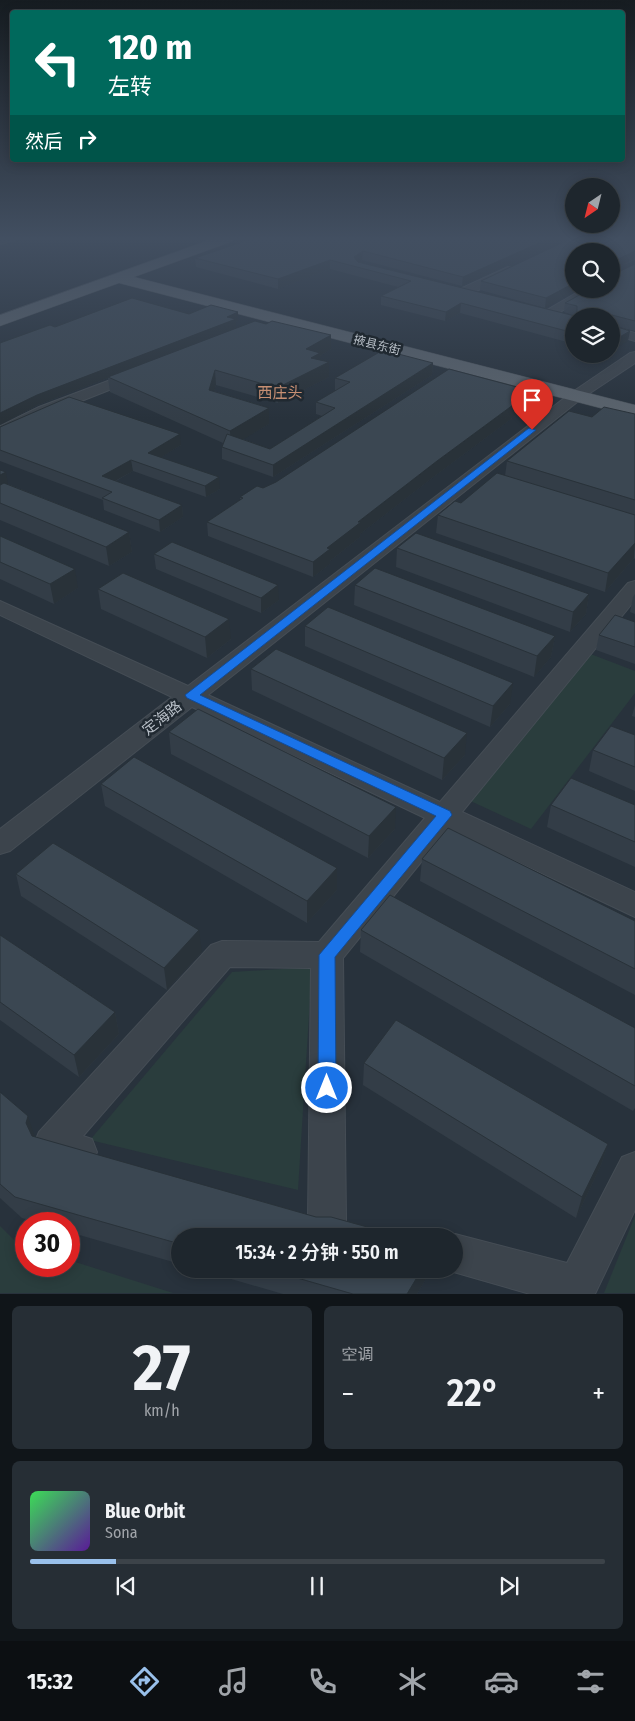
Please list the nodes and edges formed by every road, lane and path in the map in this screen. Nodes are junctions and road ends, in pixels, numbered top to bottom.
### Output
1 (41, 298) edge
2 (63, 298) edge
3 (198, 298) edge
4 (572, 298) edge
5 (0, 313) edge
6 (565, 318) edge
7 (278, 319) junction
8 (0, 321) edge
9 (259, 326) edge
10 (620, 332) edge
11 (635, 336) edge
12 (635, 356) edge
13 (458, 366) junction
14 (147, 370) edge
15 (442, 376) edge
16 (576, 396) junction
17 (635, 411) edge
18 (0, 432) edge
19 (635, 587) edge
20 (0, 607) edge
21 (191, 695) junction
22 (445, 815) junction
23 (0, 844) edge
24 (635, 905) edge
25 (327, 955) junction
26 (109, 1160) edge
27 (635, 1170) edge
28 (326, 1220) edge
29 (463, 1256) edge

1 - 5 main road
2 - 8 main road
3 - 7 main road, 掖县东街
4 - 6 street
7 - 9 street
7 - 13 main road, 掖县东街
10 - 11 street
12 - 16 street, 定海路
13 - 15 street
13 - 16 main road, 掖县东街
14 - 18 street
16 - 17 main road, 掖县东街
16 - 21 street, 定海路
19 - 22 street
20 - 21 street
21 - 22 street
21 - 23 street, 定海路
22 - 24 street
22 - 25 street
25 - 26 street
25 - 28 street
27 - 29 street

